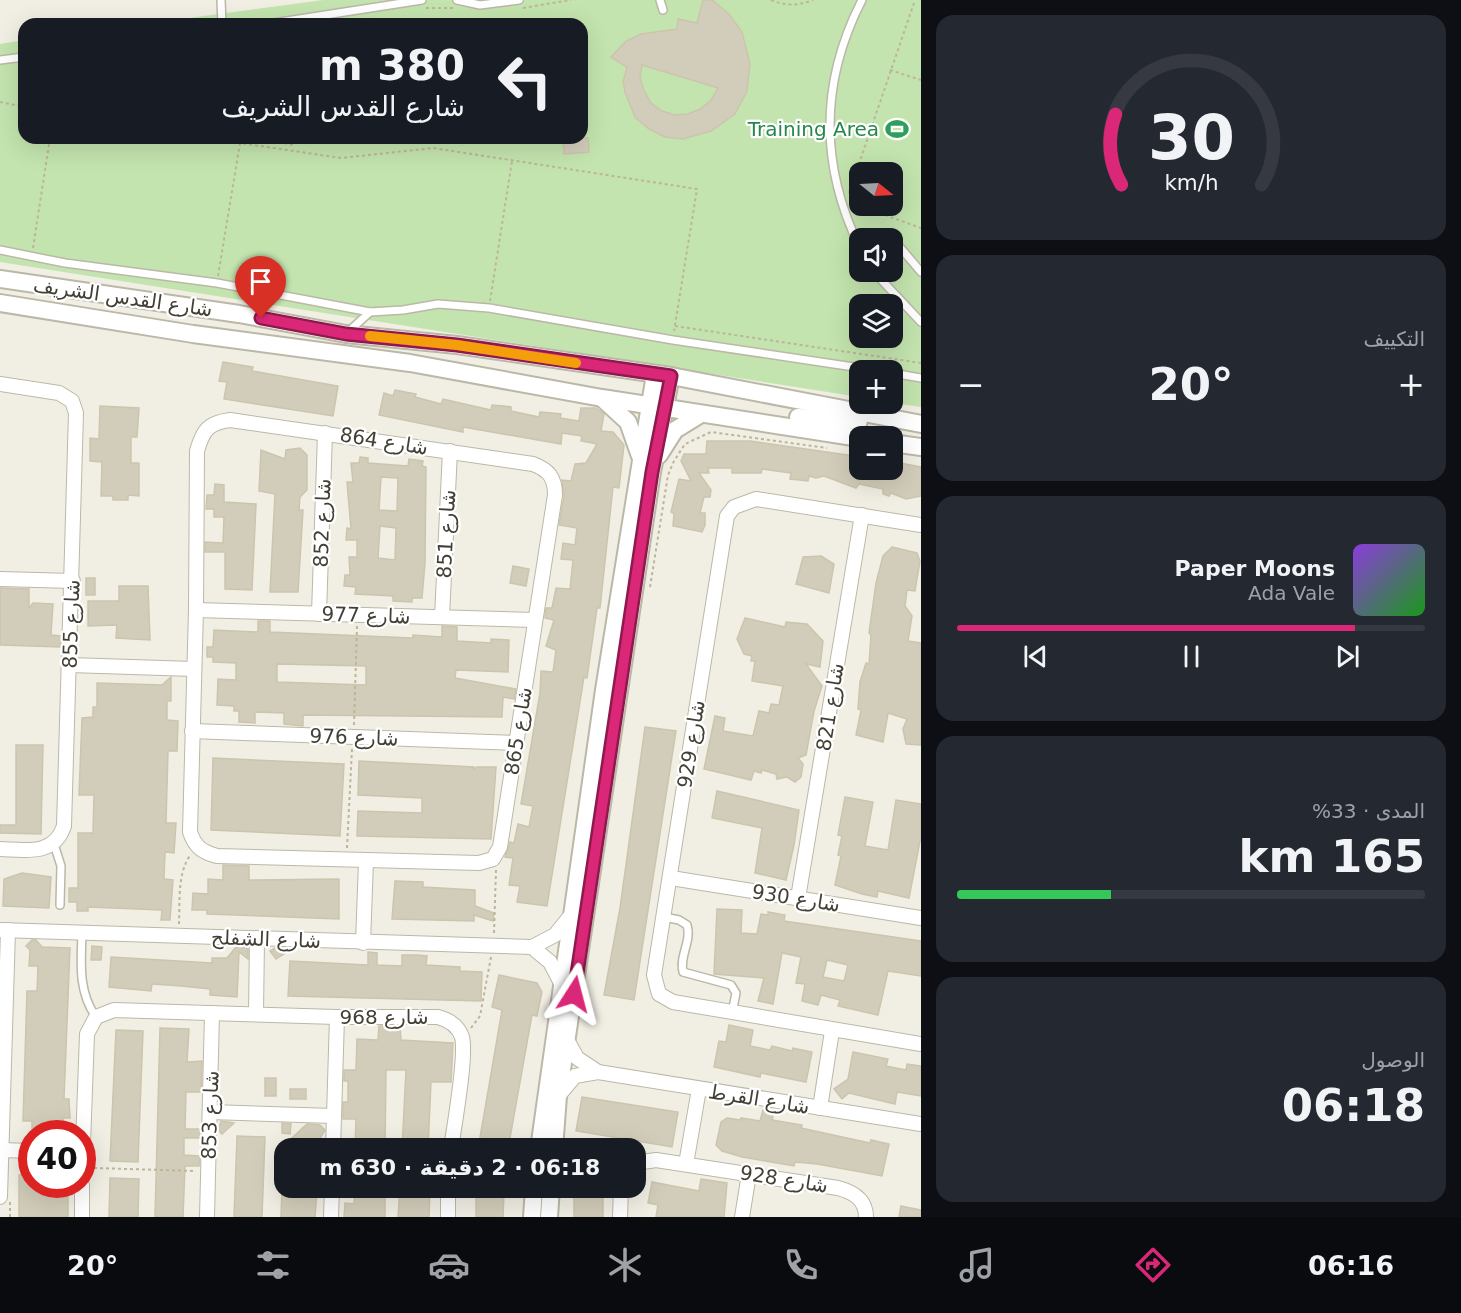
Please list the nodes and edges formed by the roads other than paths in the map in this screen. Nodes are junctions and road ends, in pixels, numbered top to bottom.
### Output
1 (221, 0) edge
2 (422, 0) edge
3 (457, 0) edge
4 (519, 0) edge
5 (660, 0) edge
6 (862, 0) edge
7 (663, 10) dead end
8 (222, 18) edge
9 (306, 18) edge
10 (18, 58) edge
11 (0, 60) edge
12 (850, 228) edge
13 (0, 249) edge
14 (903, 251) edge
15 (921, 272) edge
16 (0, 279) edge
17 (883, 282) edge
18 (0, 303) edge
19 (370, 312) junction
20 (921, 322) edge
21 (346, 334) junction
22 (849, 366) edge
23 (663, 375) junction
24 (903, 375) edge
25 (921, 378) edge
26 (0, 384) edge
27 (602, 398) junction
28 (660, 404) junction
29 (701, 414) junction
30 (890, 420) junction
31 (921, 424) edge
32 (325, 433) junction
33 (849, 436) edge
34 (903, 444) edge
35 (921, 447) edge
36 (450, 451) junction
37 (646, 468) junction
38 (551, 475) joint
39 (862, 515) junction
40 (921, 525) edge
41 (0, 579) edge
42 (73, 581) junction
43 (196, 610) junction
44 (318, 614) junction
45 (442, 617) junction
46 (535, 620) junction
47 (69, 665) junction
48 (194, 669) junction
49 (192, 731) junction
50 (516, 743) junction
51 (54, 844) junction
52 (0, 849) edge
53 (366, 861) junction
54 (671, 878) junction
55 (798, 898) junction
56 (60, 905) dead end
57 (572, 914) junction
58 (664, 917) junction
59 (921, 918) edge
60 (4, 930) edge
61 (82, 934) junction
62 (257, 939) junction
63 (363, 943) junction
64 (532, 947) junction
65 (561, 983) junction
66 (212, 1013) junction
67 (256, 1013) junction
68 (732, 1013) junction
69 (96, 1017) junction
70 (337, 1017) junction
71 (832, 1031) junction
72 (567, 1040) junction
73 (921, 1044) edge
74 (598, 1072) junction
75 (699, 1089) junction
76 (558, 1096) junction
77 (820, 1108) junction
78 (210, 1112) junction
79 (334, 1116) junction
80 (84, 1120) edge
81 (921, 1124) edge
82 (333, 1138) edge
83 (452, 1138) edge
84 (540, 1138) edge
85 (555, 1138) edge
86 (1, 1150) edge
87 (18, 1151) edge
88 (646, 1162) edge
89 (686, 1164) junction
90 (749, 1174) junction
91 (0, 1197) edge
92 (82, 1198) edge
93 (332, 1198) edge
94 (448, 1198) edge
95 (533, 1198) edge
96 (550, 1198) edge
97 (621, 1198) edge
98 (81, 1217) edge
99 (207, 1217) edge
100 (332, 1217) edge
101 (448, 1217) edge
102 (532, 1217) edge
103 (549, 1217) edge
104 (620, 1217) edge
105 (742, 1217) edge
106 (866, 1217) edge

1 - 8 lane
2 - 9 lane
3 - 4 lane
5 - 7 lane
6 - 12 lane
10 - 11 lane
13 - 19 lane
14 - 15 lane
16 - 21 street, شارع القدس الشريف
17 - 20 lane
18 - 27 street, شارع القدس الشريف
19 - 21 lane
19 - 22 lane
21 - 23 street, شارع القدس الشريف
23 - 28 street
23 - 30 street, شارع القدس الشريف
24 - 25 lane
26 - 42 street, شارع 855
27 - 28 street, شارع القدس الشريف
27 - 37 street
28 - 29 street, شارع القدس الشريف
28 - 30 street
28 - 37 street
29 - 33 street, شارع القدس الشريف
29 - 37 street
30 - 31 street, شارع القدس الشريف
32 - 36 street, شارع 864
32 - 43 street, شارع 864
32 - 44 street, شارع 852
34 - 35 street
36 - 38 street, شارع 864
36 - 45 street, شارع 851
37 - 57 street
37 - 72 street
38 - 46 street, شارع 865
39 - 40 street, شارع 929
39 - 54 street, شارع 929
39 - 55 street, شارع 821
41 - 42 street
42 - 47 street, شارع 855
43 - 44 street, شارع 977
43 - 48 street
44 - 45 street, شارع 977
45 - 46 street, شارع 977
46 - 50 street, شارع 865
47 - 48 street
47 - 51 street, شارع 855
48 - 49 street
49 - 50 street, شارع 976
49 - 53 street, شارع 865
50 - 53 street, شارع 865
51 - 52 street
51 - 56 lane
53 - 63 street
54 - 55 street, شارع 930
54 - 58 street, شارع 929
55 - 59 street, شارع 930
57 - 64 street
57 - 65 street
58 - 68 lane
58 - 68 street, شارع 929
60 - 61 street, شارع الشفلح
60 - 86 street
61 - 62 street, شارع الشفلح
61 - 69 lane
62 - 63 street, شارع الشفلح
62 - 67 street
63 - 64 street, شارع الشفلح
64 - 65 street
65 - 84 street
66 - 67 street, شارع 968
66 - 69 street, شارع 968
66 - 78 street, شارع 853
67 - 70 street, شارع 968
68 - 71 street, شارع 929
69 - 80 street
70 - 79 street
70 - 83 street, شارع 968
71 - 73 street, شارع 929
71 - 77 street
72 - 74 street, شارع القرط
72 - 76 street
74 - 75 street, شارع القرط
74 - 76 street, شارع القرط
75 - 77 street, شارع القرط
75 - 89 street
76 - 85 street
77 - 81 street, شارع القرط
78 - 79 street
78 - 99 street, شارع 853
79 - 82 street
86 - 87 street
86 - 91 street
88 - 89 street, شارع 928
89 - 90 street, شارع 928
90 - 105 street
90 - 106 street, شارع 928
92 - 98 street
93 - 100 street
94 - 101 street
95 - 102 street
96 - 103 street
97 - 104 street

